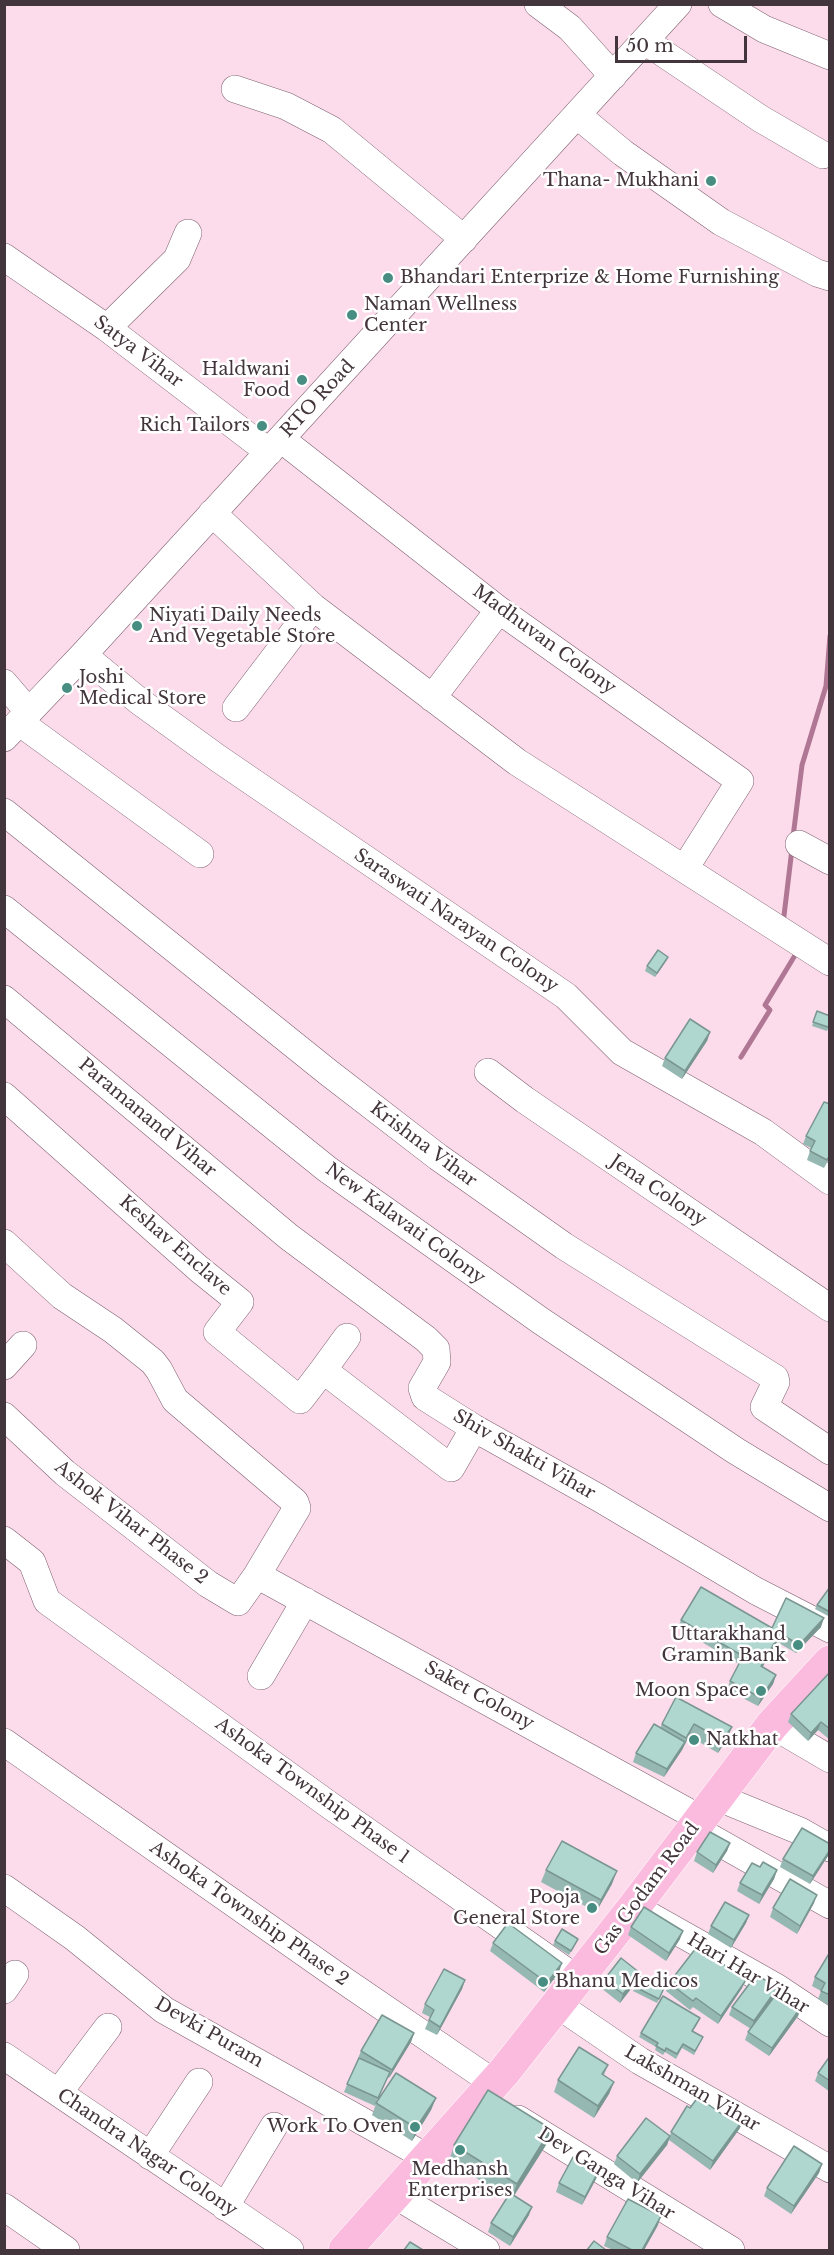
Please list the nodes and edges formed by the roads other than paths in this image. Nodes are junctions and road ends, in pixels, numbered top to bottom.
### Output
1 (538, 4) edge
2 (678, 4) edge
3 (722, 4) edge
4 (645, 41) junction
5 (830, 56) edge
6 (613, 76) junction
7 (235, 89) dead end
8 (577, 115) junction
9 (823, 155) dead end
10 (188, 233) dead end
11 (464, 239) junction
12 (4, 258) edge
13 (830, 277) edge
14 (107, 328) junction
15 (275, 445) junction
16 (212, 513) junction
17 (313, 607) junction
18 (499, 610) junction
19 (83, 655) junction
20 (4, 683) edge
21 (432, 698) junction
22 (236, 708) dead end
23 (17, 724) edge
24 (4, 812) edge
25 (799, 844) dead end
26 (200, 854) dead end
27 (693, 857) dead end
28 (830, 861) edge
29 (4, 909) edge
30 (830, 962) edge
31 (4, 999) edge
32 (488, 1072) dead end
33 (4, 1096) edge
34 (830, 1181) edge
35 (290, 1237) joint
36 (4, 1243) edge
37 (830, 1308) edge
38 (346, 1337) dead end
39 (23, 1345) dead end
40 (4, 1366) edge
41 (323, 1370) junction
42 (4, 1416) edge
43 (474, 1428) junction
44 (830, 1451) edge
45 (830, 1508) edge
46 (4, 1540) edge
47 (257, 1575) junction
48 (304, 1601) junction
49 (830, 1629) edge
50 (830, 1662) edge
51 (261, 1676) dead end
52 (772, 1725) junction
53 (4, 1742) edge
54 (830, 1759) edge
55 (704, 1814) junction
56 (830, 1848) edge
57 (4, 1888) edge
58 (830, 1905) edge
59 (634, 1907) junction
60 (568, 1992) junction
61 (830, 2023) edge
62 (108, 2027) dead end
63 (4, 2056) edge
64 (199, 2082) dead end
65 (488, 2090) junction
66 (58, 2092) junction
67 (274, 2126) dead end
68 (150, 2156) junction
69 (428, 2158) junction
70 (830, 2169) edge
71 (395, 2195) junction
72 (4, 2207) edge
73 (225, 2207) junction
74 (66, 2250) edge
75 (290, 2250) edge
76 (345, 2250) edge
77 (486, 2250) edge
78 (731, 2250) edge

1 - 6 street
2 - 4 street, RTO Road
3 - 5 street
4 - 6 street, RTO Road
4 - 9 street
6 - 8 street, RTO Road
7 - 11 street
8 - 11 street, RTO Road
8 - 13 street
10 - 14 street
11 - 15 street, RTO Road
12 - 14 street, Satya Vihar
14 - 15 street, Satya Vihar
15 - 16 street, RTO Road
15 - 18 street, Madhuvan Colony
16 - 17 street
16 - 19 street, RTO Road
17 - 21 street
17 - 22 street
18 - 21 street
18 - 27 street, Madhuvan Colony
19 - 23 street, RTO Road
19 - 34 street, Saraswati Narayan Colony
20 - 23 street
21 - 30 street
23 - 26 street
24 - 44 street, Krishna Vihar
25 - 28 street
29 - 45 street, New Kalavati Colony
31 - 35 street, Paramanand Vihar
32 - 37 street, Jena Colony
33 - 41 street, Keshav Enclave
35 - 43 street, Shiv Shakti Vihar
36 - 47 street
38 - 41 street
39 - 40 street
41 - 43 street
42 - 47 street, Ashok Vihar Phase 2
43 - 49 street, Shiv Shakti Vihar
46 - 60 street, Ashoka Township Phase 1
47 - 48 street, Saket Colony
48 - 51 street
48 - 55 street, Saket Colony
50 - 52 main road, Gas Godam Road
52 - 54 street
52 - 55 main road, Gas Godam Road
53 - 65 street, Ashoka Township Phase 2
55 - 56 street
55 - 58 street
55 - 59 main road, Gas Godam Road
57 - 69 street, Devki Puram
59 - 60 main road, Gas Godam Road
59 - 61 street, Hari Har Vihar
60 - 65 main road, Gas Godam Road
60 - 70 street, Lakshman Vihar
62 - 66 street
63 - 66 street, Chandra Nagar Colony
64 - 68 street
65 - 69 main road, Gas Godam Road
65 - 78 street, Dev Ganga Vihar
66 - 68 street, Chandra Nagar Colony
67 - 73 street
68 - 73 street, Chandra Nagar Colony
69 - 71 main road, Gas Godam Road
71 - 76 main road, Gas Godam Road
71 - 77 street
72 - 74 street
73 - 75 street, Chandra Nagar Colony

